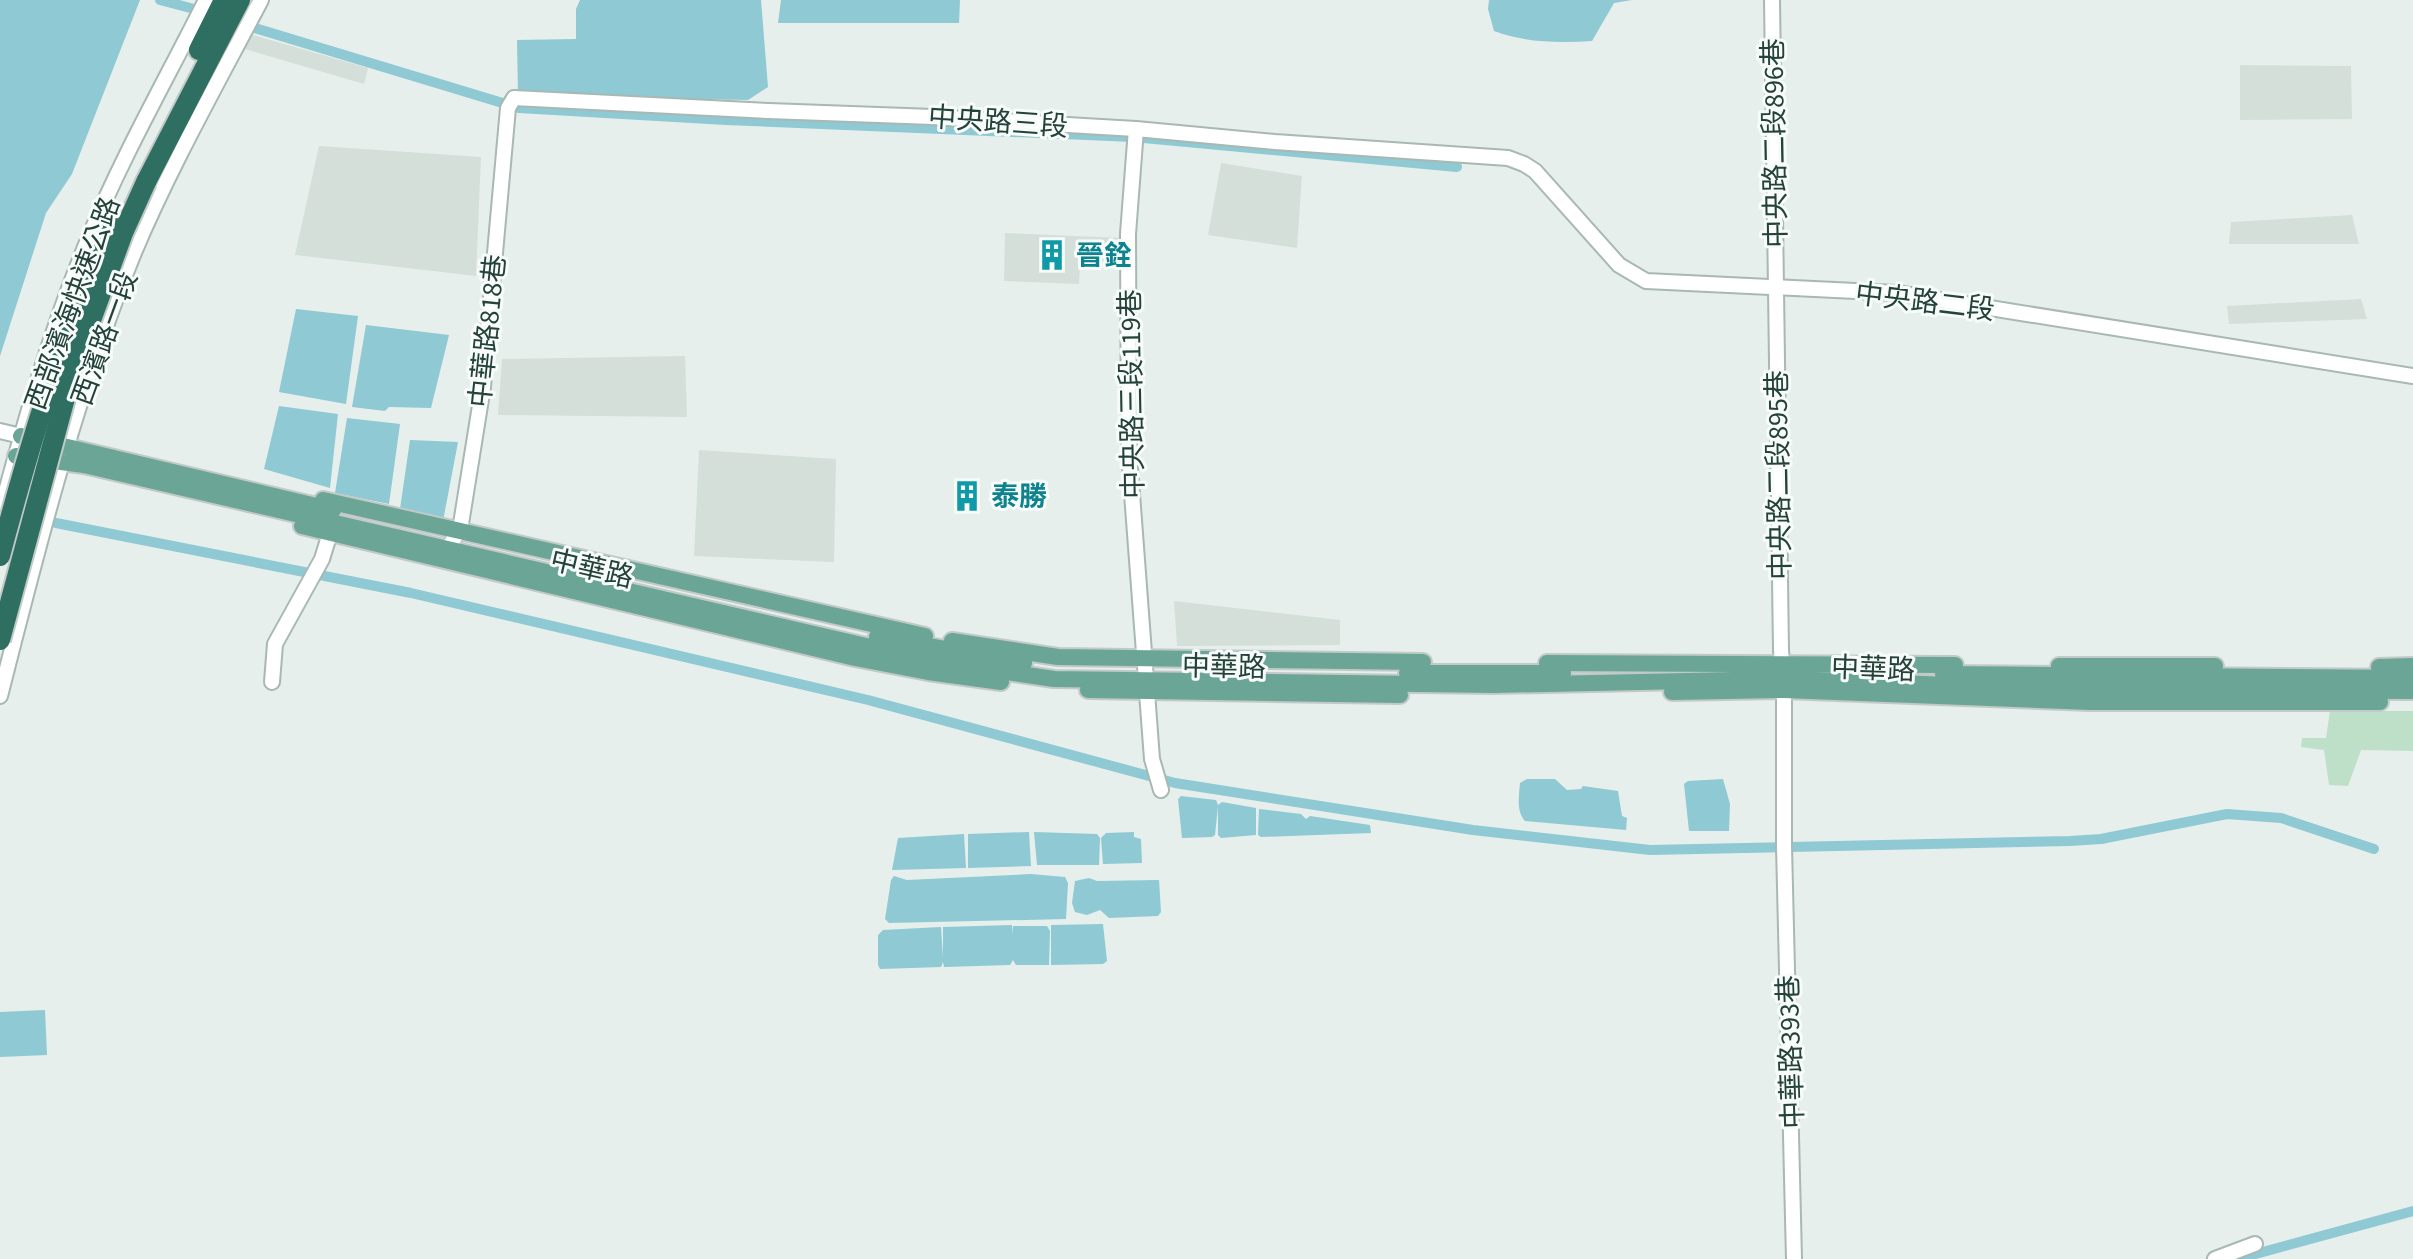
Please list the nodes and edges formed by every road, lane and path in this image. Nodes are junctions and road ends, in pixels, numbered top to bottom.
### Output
1 (206, 0) edge
2 (224, 0) edge
3 (240, 0) edge
4 (261, 0) edge
5 (1772, 0) edge
6 (514, 98) joint
7 (1136, 129) junction
8 (1482, 156) joint
9 (140, 181) junction
10 (1775, 287) junction
11 (2413, 376) edge
12 (0, 431) edge
13 (21, 436) junction
14 (65, 446) junction
15 (8, 454) edge
16 (60, 464) junction
17 (0, 514) edge
18 (330, 533) junction
19 (451, 544) junction
20 (0, 556) edge
21 (0, 640) edge
22 (2413, 666) edge
23 (1147, 674) junction
24 (1784, 676) junction
25 (2413, 678) edge
26 (272, 682) dead end
27 (2413, 691) edge
28 (0, 696) edge
29 (2413, 702) edge
30 (1161, 790) dead end
31 (2255, 1244) dead end
32 (1794, 1259) edge
33 (2215, 1259) edge

1 - 13 street, 西濱路一段
2 - 9 highway, 西部濱海快速公路
3 - 9 highway, 西部濱海快速公路
4 - 14 street, 西濱路一段
5 - 10 street, 中央路二段896巷
6 - 7 street, 中央路三段
6 - 19 street, 中華路818巷
7 - 8 street, 中央路三段
7 - 23 street, 中央路三段119巷
8 - 10 street, 中央路二段
9 - 20 highway, 西部濱海快速公路, bridge
9 - 21 highway, 西部濱海快速公路, bridge
10 - 11 street, 中央路二段
10 - 24 street, 中央路二段895巷
12 - 13 street
13 - 14 main road, 中華路
13 - 15 street, 西濱路一段
14 - 16 street, 西濱路一段
14 - 19 main road, 中華路
15 - 16 main road, 中華路
15 - 17 street, 西濱路一段
16 - 18 main road, 中華路
16 - 19 main road, 中華路
16 - 28 street, 西濱路一段
18 - 19 main road, 中華路
18 - 26 street
19 - 23 main road, 中華路
19 - 23 main road, 中華路
22 - 24 main road, 中華路
23 - 24 main road, 中華路
23 - 24 main road, 中華路
23 - 30 street, 中央路三段119巷
24 - 25 main road, 中華路
24 - 27 main road, 中華路
24 - 29 main road, 中華路
24 - 32 street, 中華路393巷
31 - 33 street

